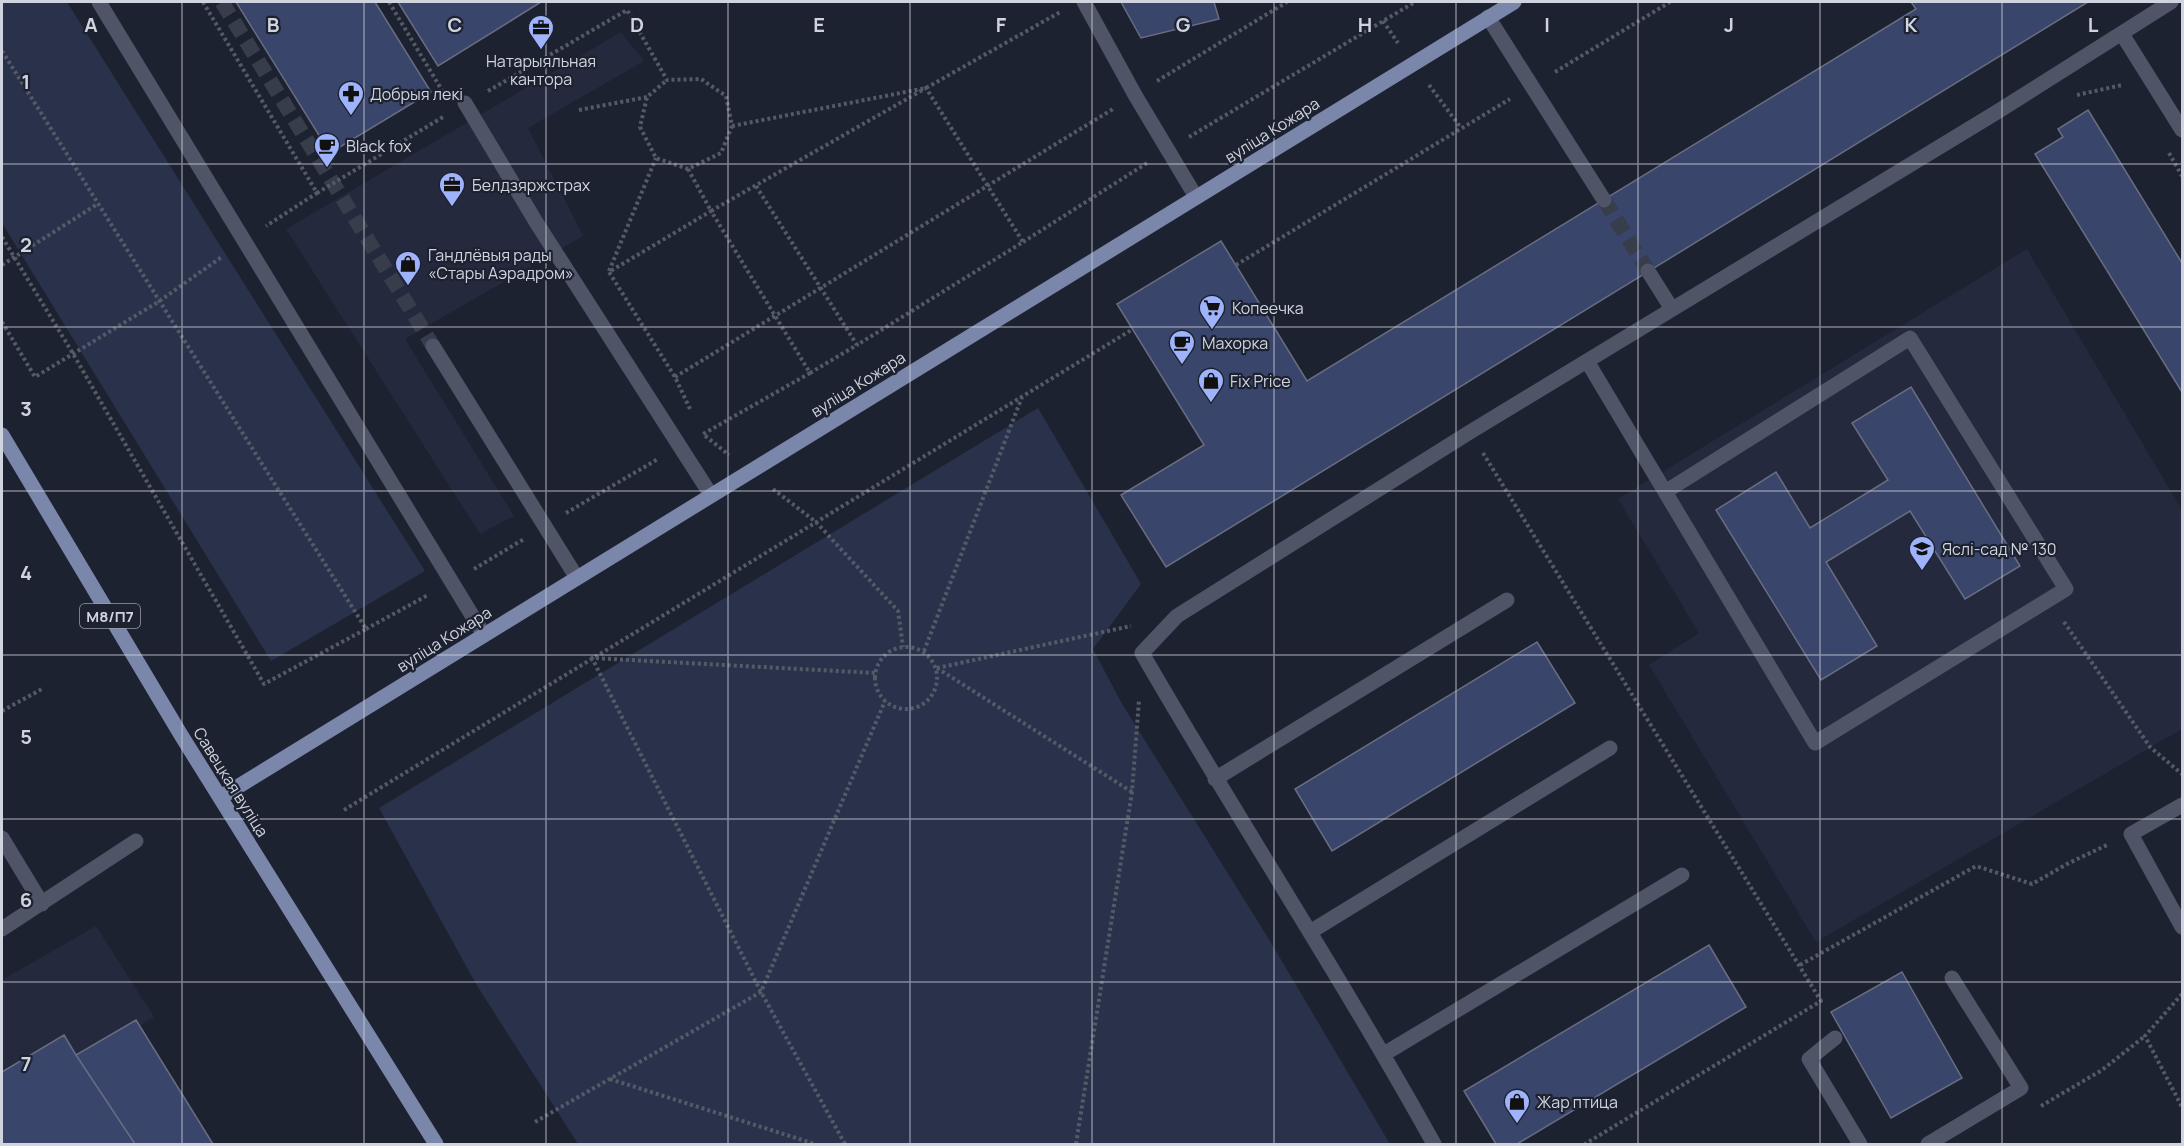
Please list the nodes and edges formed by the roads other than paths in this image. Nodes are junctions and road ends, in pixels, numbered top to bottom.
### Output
1 (99, 2) edge
2 (1084, 2) edge
3 (1514, 2) edge
4 (2171, 2) edge
5 (1488, 17) junction
6 (2122, 34) junction
7 (465, 103) road end
8 (2182, 130) edge
9 (1197, 197) junction
10 (1604, 200) tunnel mouth
11 (1648, 271) tunnel mouth
12 (1672, 309) junction
13 (433, 346) tunnel mouth
14 (1587, 361) junction
15 (2, 435) edge
16 (1665, 492) junction
17 (711, 495) junction
18 (577, 578) junction
19 (1507, 600) dead end
20 (484, 635) junction
21 (1610, 748) dead end
22 (1215, 779) junction
23 (220, 797) junction
24 (2182, 806) edge
25 (2, 838) edge
26 (136, 841) dead end
27 (1682, 875) dead end
28 (42, 904) junction
29 (2182, 927) edge
30 (2, 929) edge
31 (1310, 932) junction
32 (1952, 978) dead end
33 (1835, 1038) dead end
34 (1384, 1054) junction
35 (436, 1144) edge
36 (1434, 1144) edge
37 (1860, 1144) edge
38 (1928, 1144) edge

1 - 20 lane
2 - 9 lane
3 - 5 main road, вуліца Кожара
4 - 6 lane
5 - 9 main road, вуліца Кожара
5 - 10 lane
6 - 8 lane
6 - 12 lane
7 - 17 lane
9 - 17 main road, вуліца Кожара
11 - 12 lane
12 - 14 lane
13 - 18 lane
14 - 16 lane
14 - 22 lane
15 - 23 main road, Савецкая вуліца / М8/П7
16 - 16 lane
17 - 18 main road, вуліца Кожара
18 - 20 main road, вуліца Кожара
19 - 22 lane
20 - 23 main road, вуліца Кожара
21 - 31 lane
22 - 31 lane
23 - 35 main road, Савецкая вуліца / М8/П7
24 - 29 lane
25 - 28 lane
26 - 28 lane
27 - 34 lane
28 - 30 lane
31 - 34 lane
32 - 38 lane
33 - 37 lane
34 - 36 lane

